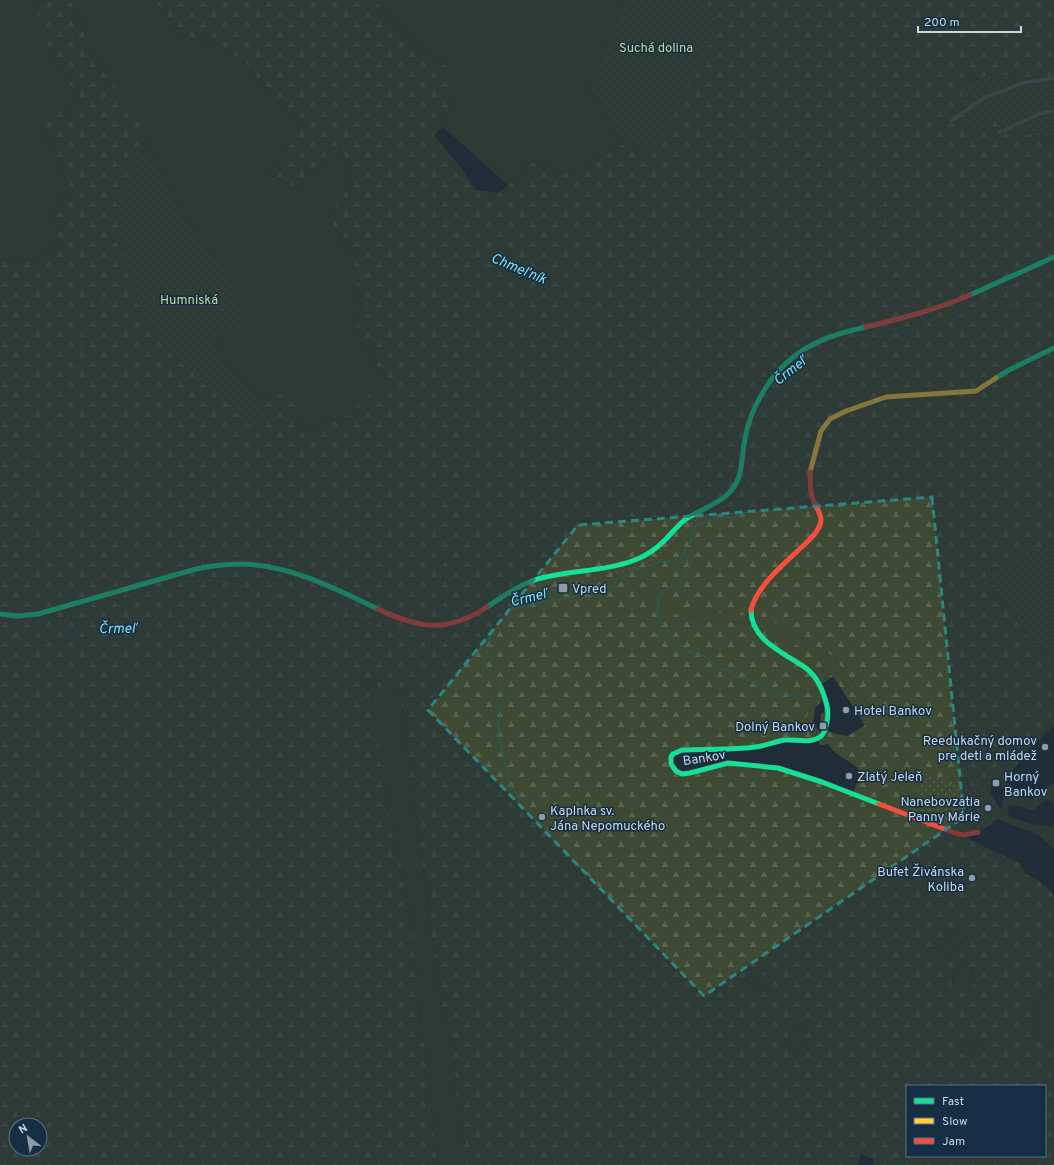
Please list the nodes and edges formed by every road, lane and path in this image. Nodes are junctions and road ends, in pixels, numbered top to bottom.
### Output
1 (1054, 78) edge
2 (1054, 111) edge
3 (951, 121) dead end
4 (1000, 132) dead end
5 (1054, 257) edge
6 (1054, 348) edge
7 (0, 614) edge
8 (978, 832) dead end

1 - 3 street
2 - 4 street
5 - 7 main road
6 - 8 main road, Bankov

